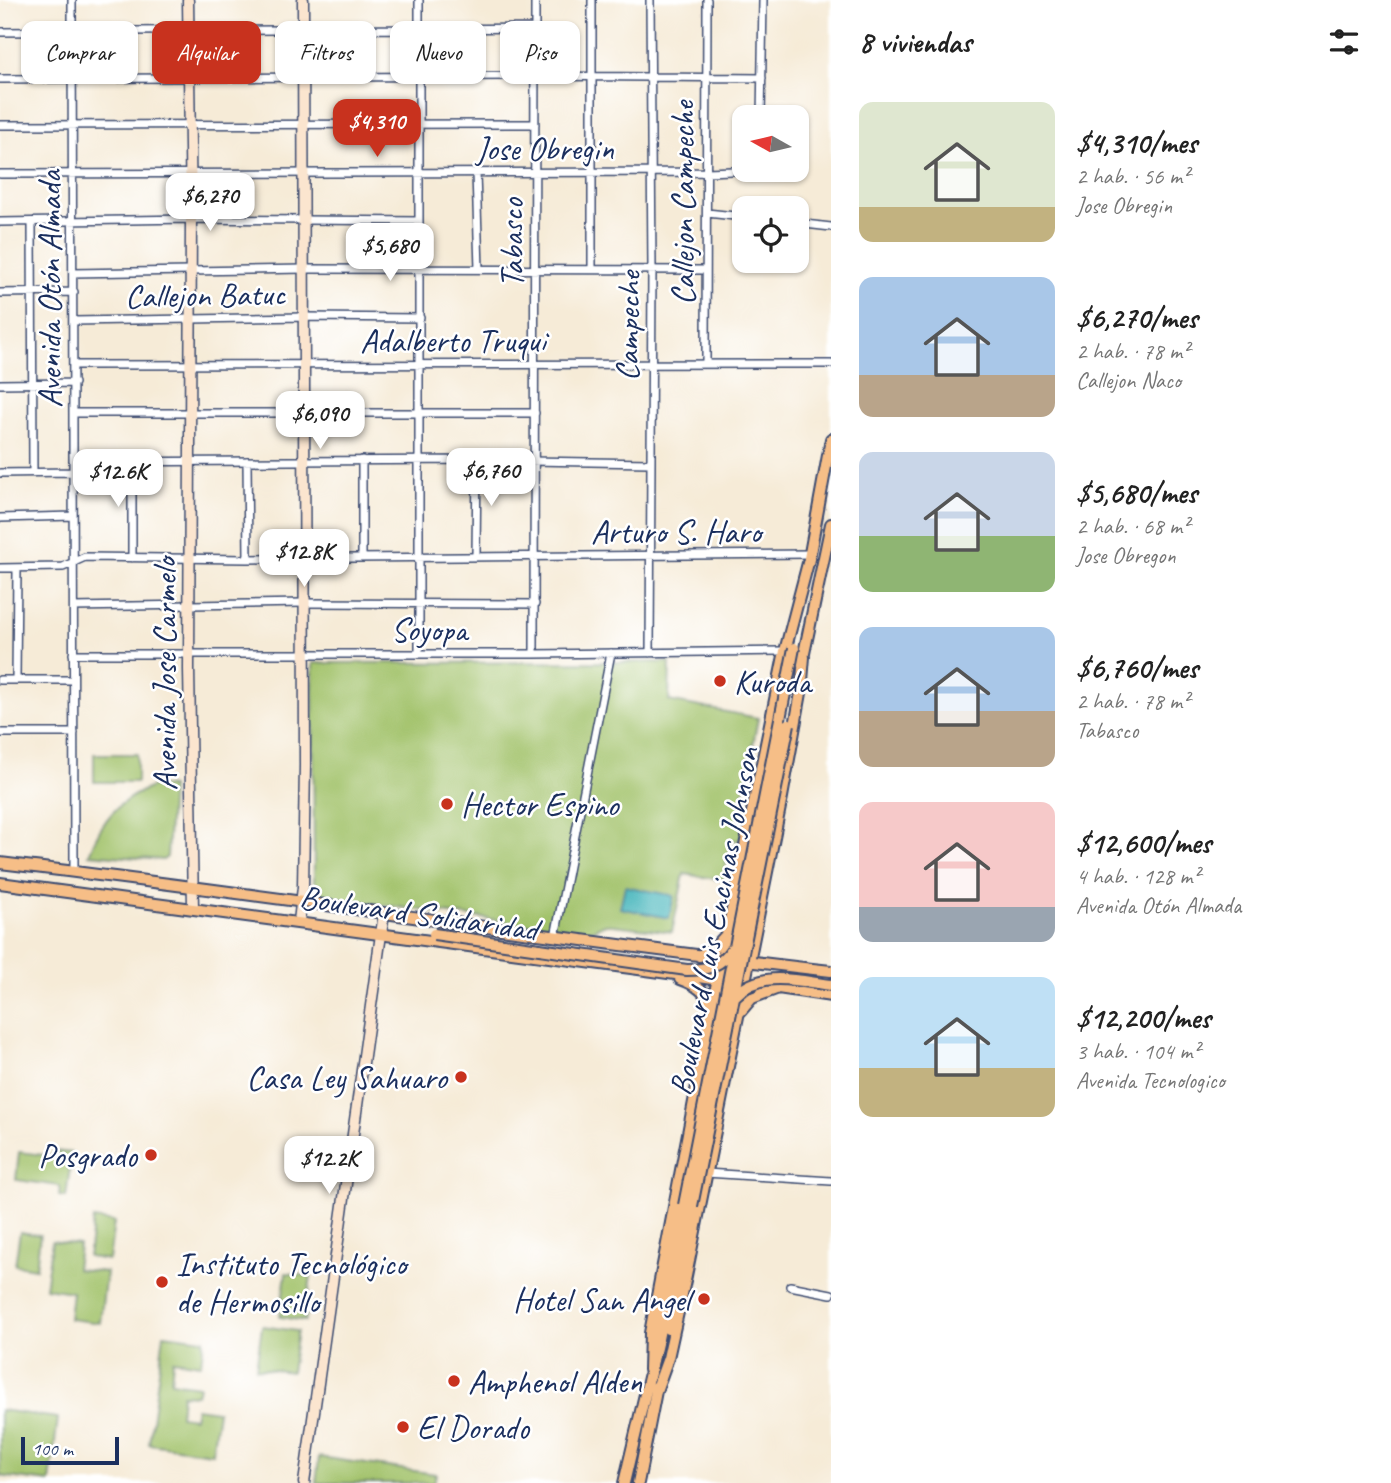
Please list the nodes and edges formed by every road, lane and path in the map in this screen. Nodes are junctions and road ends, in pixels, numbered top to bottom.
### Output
1 (72, 0) edge
2 (188, 0) edge
3 (303, 0) edge
4 (419, 0) edge
5 (535, 0) edge
6 (592, 0) edge
7 (650, 0) edge
8 (708, 0) edge
9 (763, 0) edge
10 (73, 21) edge
11 (189, 21) edge
12 (303, 21) edge
13 (419, 21) edge
14 (535, 21) edge
15 (0, 32) edge
16 (21, 32) edge
17 (650, 76) junction
18 (580, 77) edge
19 (592, 77) junction
20 (707, 77) junction
21 (762, 78) junction
22 (0, 79) edge
23 (21, 79) edge
24 (73, 84) edge
25 (189, 84) edge
26 (303, 84) edge
27 (419, 84) edge
28 (535, 84) edge
29 (761, 105) edge
30 (304, 124) junction
31 (419, 124) junction
32 (535, 124) junction
33 (0, 125) edge
34 (73, 126) junction
35 (190, 126) junction
36 (732, 171) edge
37 (650, 172) junction
38 (707, 172) junction
39 (419, 173) junction
40 (476, 173) junction
41 (536, 173) junction
42 (592, 173) junction
43 (0, 174) edge
44 (75, 174) junction
45 (190, 174) junction
46 (303, 174) junction
47 (707, 213) junction
48 (732, 216) edge
49 (191, 219) junction
50 (304, 220) junction
51 (419, 221) junction
52 (0, 222) edge
53 (33, 222) junction
54 (74, 222) junction
55 (809, 224) edge
56 (831, 227) edge
57 (592, 268) junction
58 (305, 269) junction
59 (420, 269) junction
60 (478, 269) junction
61 (535, 269) junction
62 (652, 269) junction
63 (190, 270) junction
64 (706, 270) junction
65 (74, 273) junction
66 (74, 292) junction
67 (0, 293) edge
68 (33, 293) junction
69 (304, 317) junction
70 (190, 318) junction
71 (420, 318) junction
72 (74, 321) junction
73 (536, 364) junction
74 (706, 364) junction
75 (831, 364) edge
76 (75, 365) junction
77 (651, 365) junction
78 (190, 366) junction
79 (305, 366) junction
80 (420, 366) junction
81 (33, 383) junction
82 (74, 383) junction
83 (0, 384) edge
84 (190, 412) junction
85 (420, 412) junction
86 (304, 413) junction
87 (535, 413) junction
88 (74, 414) junction
89 (831, 439) edge
90 (305, 460) junction
91 (362, 460) junction
92 (477, 460) junction
93 (132, 461) junction
94 (190, 461) junction
95 (247, 461) junction
96 (420, 461) junction
97 (73, 462) junction
98 (535, 462) junction
99 (650, 463) junction
100 (73, 472) junction
101 (0, 473) edge
102 (33, 473) junction
103 (73, 516) junction
104 (0, 518) edge
105 (831, 524) edge
106 (362, 556) junction
107 (420, 556) junction
108 (476, 556) junction
109 (535, 556) junction
110 (650, 557) junction
111 (809, 557) junction
112 (132, 558) junction
113 (304, 558) junction
114 (191, 559) junction
115 (248, 559) junction
116 (72, 561) junction
117 (0, 568) edge
118 (17, 568) junction
119 (304, 603) junction
120 (535, 604) junction
121 (421, 605) junction
122 (190, 606) junction
123 (74, 607) junction
124 (790, 650) junction
125 (189, 652) junction
126 (304, 653) junction
127 (419, 653) junction
128 (611, 653) junction
129 (650, 653) junction
130 (73, 654) junction
131 (534, 654) junction
132 (804, 657) junction
133 (0, 680) edge
134 (16, 680) junction
135 (73, 680) junction
136 (0, 733) edge
137 (74, 733) junction
138 (0, 863) edge
139 (74, 871) junction
140 (0, 883) edge
141 (193, 886) junction
142 (755, 894) junction
143 (302, 901) junction
144 (193, 908) junction
145 (384, 913) junction
146 (299, 922) junction
147 (728, 932) junction
148 (381, 933) junction
149 (408, 937) junction
150 (555, 937) junction
151 (754, 937) junction
152 (699, 956) junction
153 (722, 959) junction
154 (749, 962) junction
155 (770, 964) junction
156 (831, 971) edge
157 (664, 973) junction
158 (718, 979) junction
159 (745, 984) junction
160 (778, 988) junction
161 (830, 992) edge
162 (712, 1007) junction
163 (738, 1014) junction
164 (713, 1052) junction
165 (706, 1173) junction
166 (831, 1181) edge
167 (688, 1205) junction
168 (790, 1286) dead end
169 (831, 1294) edge
170 (649, 1370) junction
171 (656, 1391) junction
172 (304, 1483) edge
173 (624, 1483) edge
174 (638, 1483) edge

1 - 10 street, Avenida Otón Almada
2 - 11 street, Avenida Jose Carmelo
3 - 12 street
4 - 13 street
5 - 14 street, Tabasco
6 - 19 street
7 - 17 street, Campeche
8 - 20 street, Callejon Campeche
9 - 21 street
15 - 16 street
17 - 19 street
17 - 20 street
17 - 37 street, Campeche
18 - 19 street
19 - 42 street
20 - 21 street
20 - 38 street, Callejon Campeche
21 - 29 street
22 - 23 street
24 - 34 street, Avenida Otón Almada
25 - 35 street, Avenida Jose Carmelo
26 - 30 street
27 - 31 street
28 - 32 street, Tabasco
30 - 31 street
30 - 35 street
30 - 46 street
31 - 32 street
31 - 39 street
32 - 41 street, Tabasco
33 - 34 street
34 - 35 street
34 - 44 street, Avenida Otón Almada
35 - 45 street, Avenida Jose Carmelo
36 - 38 street, Jose Obregin
37 - 38 street, Jose Obregin
37 - 42 street, Jose Obregin
37 - 62 street, Campeche
38 - 47 street, Callejon Campeche
39 - 40 street, Jose Obregin
39 - 46 street, Jose Obregin
39 - 51 street
40 - 41 street, Jose Obregin
40 - 60 street
41 - 42 street, Jose Obregin
41 - 61 street, Tabasco
42 - 57 street
43 - 44 street, Jose Obregin
44 - 45 street, Jose Obregin
44 - 54 street, Avenida Otón Almada
45 - 46 street, Jose Obregin
45 - 49 street, Avenida Jose Carmelo
46 - 50 street
47 - 48 street
47 - 64 street, Callejon Campeche
49 - 50 street
49 - 54 street
49 - 63 street, Avenida Jose Carmelo
50 - 51 street
50 - 58 street
51 - 59 street
52 - 53 street
53 - 54 street
53 - 68 street
54 - 65 street, Avenida Otón Almada
55 - 56 street
57 - 61 street
57 - 62 street
58 - 59 street
58 - 63 street
58 - 69 street
59 - 60 street
59 - 71 street
60 - 61 street
61 - 73 street, Tabasco
62 - 64 street
62 - 77 street, Campeche
63 - 65 street
63 - 70 street, Avenida Jose Carmelo
64 - 74 street, Callejon Campeche
65 - 66 street, Avenida Otón Almada
66 - 68 street
66 - 72 street, Avenida Otón Almada
67 - 68 street
68 - 81 street
69 - 70 street, Callejon Batuc
69 - 71 street, Callejon Batuc
69 - 79 street
70 - 72 street, Callejon Batuc
70 - 78 street, Avenida Jose Carmelo
71 - 80 street
72 - 76 street, Avenida Otón Almada
73 - 77 street, Adalberto Truqui
73 - 80 street, Adalberto Truqui
73 - 87 street, Tabasco
74 - 75 street, Adalberto Truqui
74 - 77 street, Adalberto Truqui
76 - 78 street, Adalberto Truqui
76 - 82 street, Avenida Otón Almada
77 - 99 street, Campeche
78 - 79 street, Adalberto Truqui
78 - 84 street, Avenida Jose Carmelo
79 - 80 street, Adalberto Truqui
79 - 86 street
80 - 85 street
81 - 82 street
81 - 83 street
81 - 102 street
82 - 88 street, Avenida Otón Almada
84 - 86 street
84 - 88 street
84 - 94 street, Avenida Jose Carmelo
85 - 86 street
85 - 87 street
85 - 96 street
86 - 90 street
87 - 98 street, Tabasco
88 - 97 street, Avenida Otón Almada
89 - 111 main road
90 - 91 street
90 - 95 street
90 - 113 street
91 - 96 street
91 - 106 street
92 - 96 street
92 - 98 street
92 - 108 street
93 - 94 street
93 - 97 street
93 - 112 street
94 - 95 street
94 - 114 street, Avenida Jose Carmelo
95 - 115 street
96 - 107 street
97 - 100 street, Avenida Otón Almada
98 - 99 street
98 - 109 street, Tabasco
99 - 110 street, Campeche
100 - 102 street
100 - 103 street, Avenida Otón Almada
101 - 102 street
103 - 104 street
103 - 116 street, Avenida Otón Almada
105 - 132 main road
106 - 107 street, Arturo S. Haro
106 - 113 street, Arturo S. Haro
107 - 108 street, Arturo S. Haro
107 - 121 street
108 - 109 street, Arturo S. Haro
109 - 110 street, Arturo S. Haro
109 - 120 street, Tabasco
110 - 111 street, Arturo S. Haro
110 - 129 street, Campeche
111 - 124 main road
112 - 114 street, Arturo S. Haro
112 - 116 street, Arturo S. Haro
113 - 115 street, Arturo S. Haro
113 - 119 street
114 - 115 street, Arturo S. Haro
114 - 122 street, Avenida Jose Carmelo
116 - 118 street, Arturo S. Haro
116 - 123 street, Avenida Otón Almada
117 - 118 street, Arturo S. Haro
118 - 134 street
119 - 121 street
119 - 122 street
119 - 126 street
120 - 121 street
120 - 131 street, Tabasco
121 - 127 street
122 - 123 street
122 - 125 street, Avenida Jose Carmelo
123 - 130 street, Avenida Otón Almada
124 - 129 street, Soyopa
124 - 147 main road
124 - 164 main road, Boulevard Luis Encinas Johnson, bridge
125 - 126 street, Soyopa
125 - 130 street, Soyopa
125 - 141 street, Avenida Jose Carmelo
126 - 127 street, Soyopa
126 - 143 street
127 - 131 street, Soyopa
128 - 129 street, Soyopa
128 - 131 street, Soyopa
128 - 150 street
130 - 135 street, Avenida Otón Almada
132 - 142 main road, Boulevard Luis Encinas Johnson, bridge
132 - 151 main road
133 - 134 street
134 - 135 street
135 - 137 street, Avenida Otón Almada
136 - 137 street
137 - 139 street, Avenida Otón Almada
138 - 139 main road, Boulevard Solidaridad
139 - 141 main road, Boulevard Solidaridad
140 - 144 main road, Boulevard Solidaridad
141 - 143 main road, Boulevard Solidaridad
141 - 144 street, Avenida Jose Carmelo
142 - 149 main road, bridge
142 - 167 main road, Boulevard Luis Encinas Johnson, bridge
143 - 145 main road, Boulevard Solidaridad
143 - 146 street
144 - 146 main road, Boulevard Solidaridad
145 - 148 street
145 - 150 main road, Boulevard Solidaridad
146 - 148 main road, Boulevard Solidaridad
147 - 152 main road
147 - 153 main road
148 - 149 main road, Boulevard Solidaridad
148 - 172 street
149 - 157 main road, Boulevard Solidaridad
150 - 152 main road, Boulevard Solidaridad
151 - 154 main road
151 - 155 main road
152 - 153 main road, Boulevard Solidaridad
153 - 154 main road, Boulevard Solidaridad
153 - 158 main road
154 - 155 main road, Boulevard Solidaridad
154 - 159 main road
155 - 156 main road, Boulevard Solidaridad
156 - 161 main road
157 - 158 main road, Boulevard Solidaridad
157 - 162 main road
158 - 159 main road, Boulevard Solidaridad
158 - 162 main road
159 - 160 main road, Boulevard Solidaridad
159 - 163 main road
160 - 161 main road, Boulevard Solidaridad
160 - 163 main road
161 - 164 main road, bridge
162 - 170 main road
163 - 165 main road
164 - 167 main road, Boulevard Luis Encinas Johnson, bridge
165 - 166 street
165 - 171 main road
167 - 170 main road
167 - 171 main road
168 - 169 street
170 - 173 main road
171 - 174 main road

